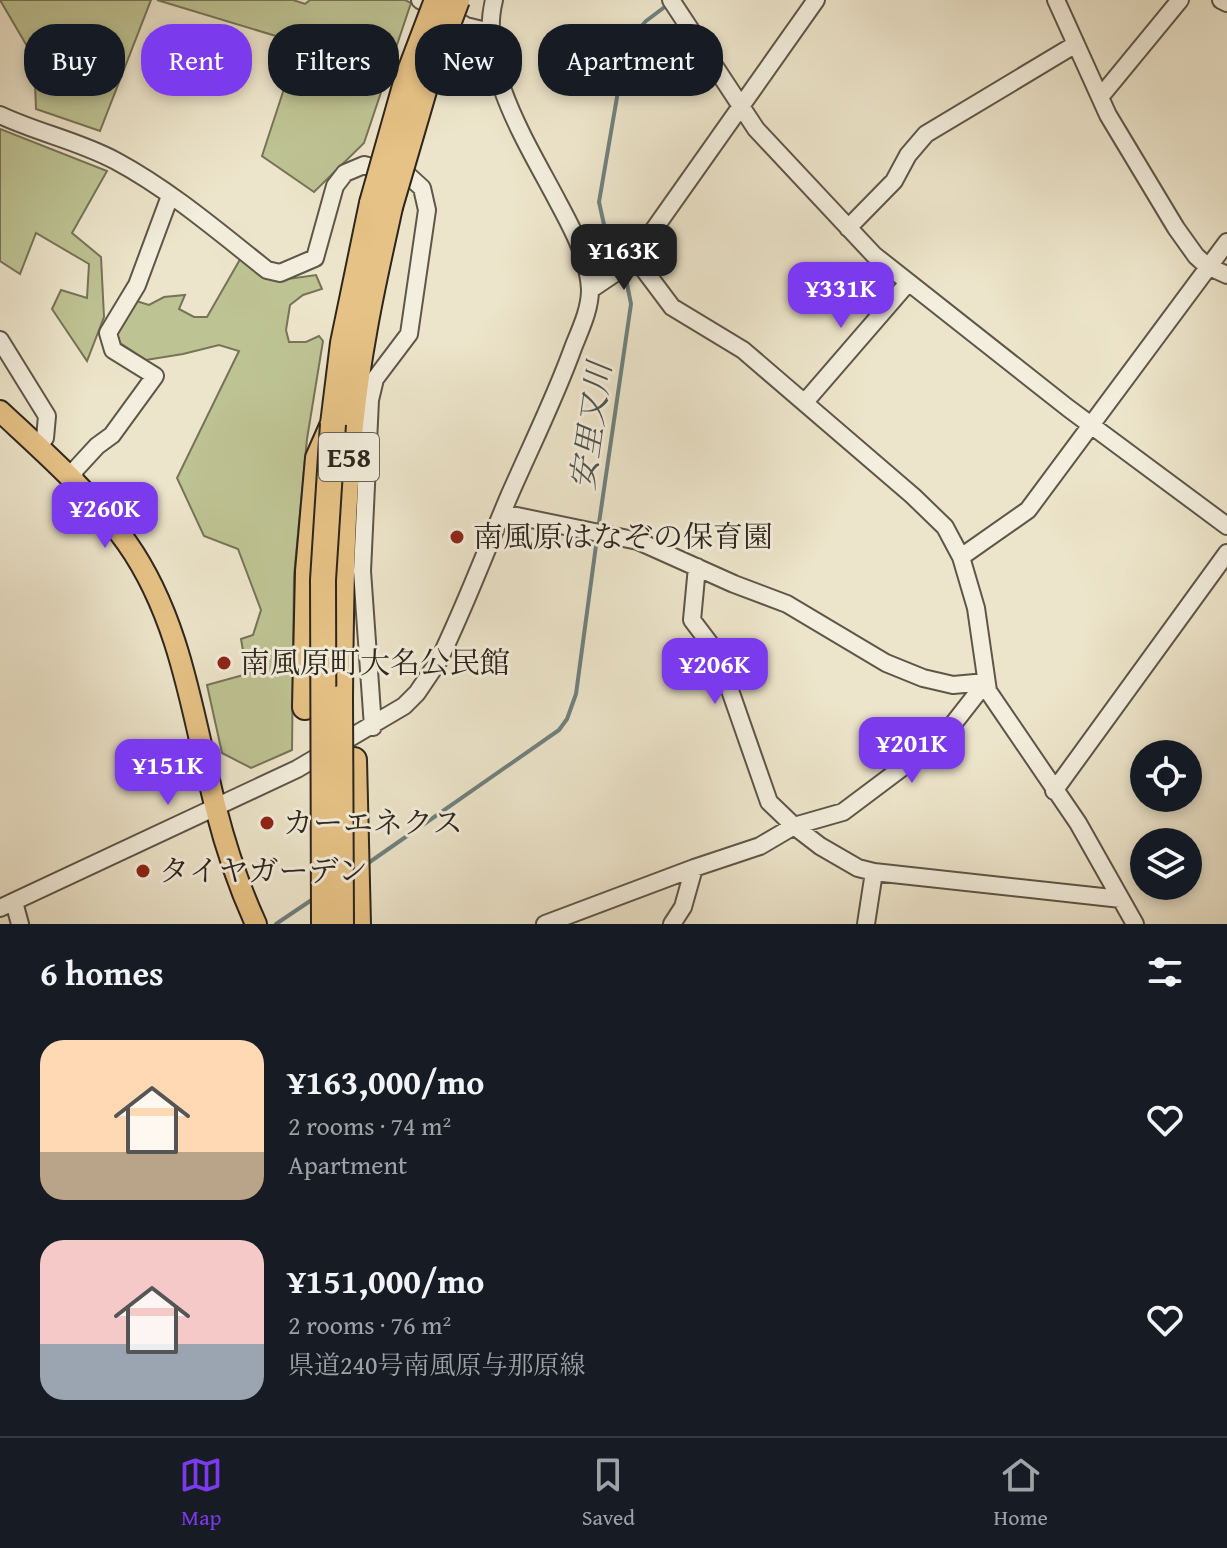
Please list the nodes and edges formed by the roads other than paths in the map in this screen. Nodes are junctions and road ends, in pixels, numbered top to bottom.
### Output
1 (420, 0) edge
2 (437, 0) edge
3 (457, 0) edge
4 (494, 0) edge
5 (671, 0) edge
6 (816, 0) edge
7 (1056, 0) edge
8 (1180, 0) edge
9 (1221, 0) edge
10 (1227, 3) edge
11 (462, 24) edge
12 (491, 24) edge
13 (1076, 44) junction
14 (506, 96) edge
15 (1101, 96) junction
16 (740, 108) junction
17 (0, 115) edge
18 (170, 196) junction
19 (381, 205) junction
20 (848, 228) junction
21 (1227, 242) edge
22 (636, 259) junction
23 (1207, 266) junction
24 (1227, 275) edge
25 (907, 284) junction
26 (590, 290) junction
27 (353, 338) junction
28 (0, 340) edge
29 (805, 402) junction
30 (0, 411) edge
31 (333, 424) junction
32 (1092, 426) junction
33 (38, 446) junction
34 (75, 484) junction
35 (502, 513) junction
36 (1227, 526) edge
37 (1227, 553) edge
38 (961, 557) junction
39 (697, 567) junction
40 (986, 682) junction
41 (340, 698) junction
42 (373, 727) junction
43 (1054, 791) junction
44 (215, 806) junction
45 (794, 826) junction
46 (694, 868) junction
47 (874, 872) junction
48 (1121, 899) junction
49 (7, 905) edge
50 (20, 924) edge
51 (256, 924) edge
52 (310, 924) edge
53 (324, 924) edge
54 (341, 924) edge
55 (358, 924) edge
56 (545, 924) edge
57 (672, 924) edge
58 (866, 924) edge
59 (1135, 924) edge

1 - 11 street
2 - 19 highway, E58, bridge
3 - 19 highway, E58, bridge
4 - 12 street
5 - 16 street
6 - 16 street
7 - 13 street
8 - 15 street
9 - 10 street
13 - 15 street
13 - 20 street
14 - 26 street
15 - 23 street
16 - 20 street
16 - 22 street
17 - 18 street
18 - 34 street
18 - 42 street
19 - 27 highway, E58
20 - 25 street
21 - 23 street
22 - 26 street
22 - 29 street
23 - 24 street
23 - 32 street
25 - 29 street
25 - 32 street
26 - 35 street
27 - 31 highway, E58
27 - 41 highway, E58
28 - 33 street
29 - 38 street
30 - 33 main road
31 - 52 highway
31 - 53 highway, E58, bridge
32 - 36 street
32 - 38 street
33 - 34 main road
34 - 44 main road
35 - 39 street
35 - 42 street
37 - 43 street
38 - 40 street
39 - 40 street
39 - 45 street
40 - 43 street
40 - 45 street
41 - 54 highway, E58, bridge
41 - 55 highway
42 - 44 street
43 - 48 street
44 - 49 street
44 - 51 main road
45 - 46 street
45 - 47 street
46 - 56 street
46 - 57 street
47 - 48 street
47 - 58 street
48 - 59 street
49 - 50 street

